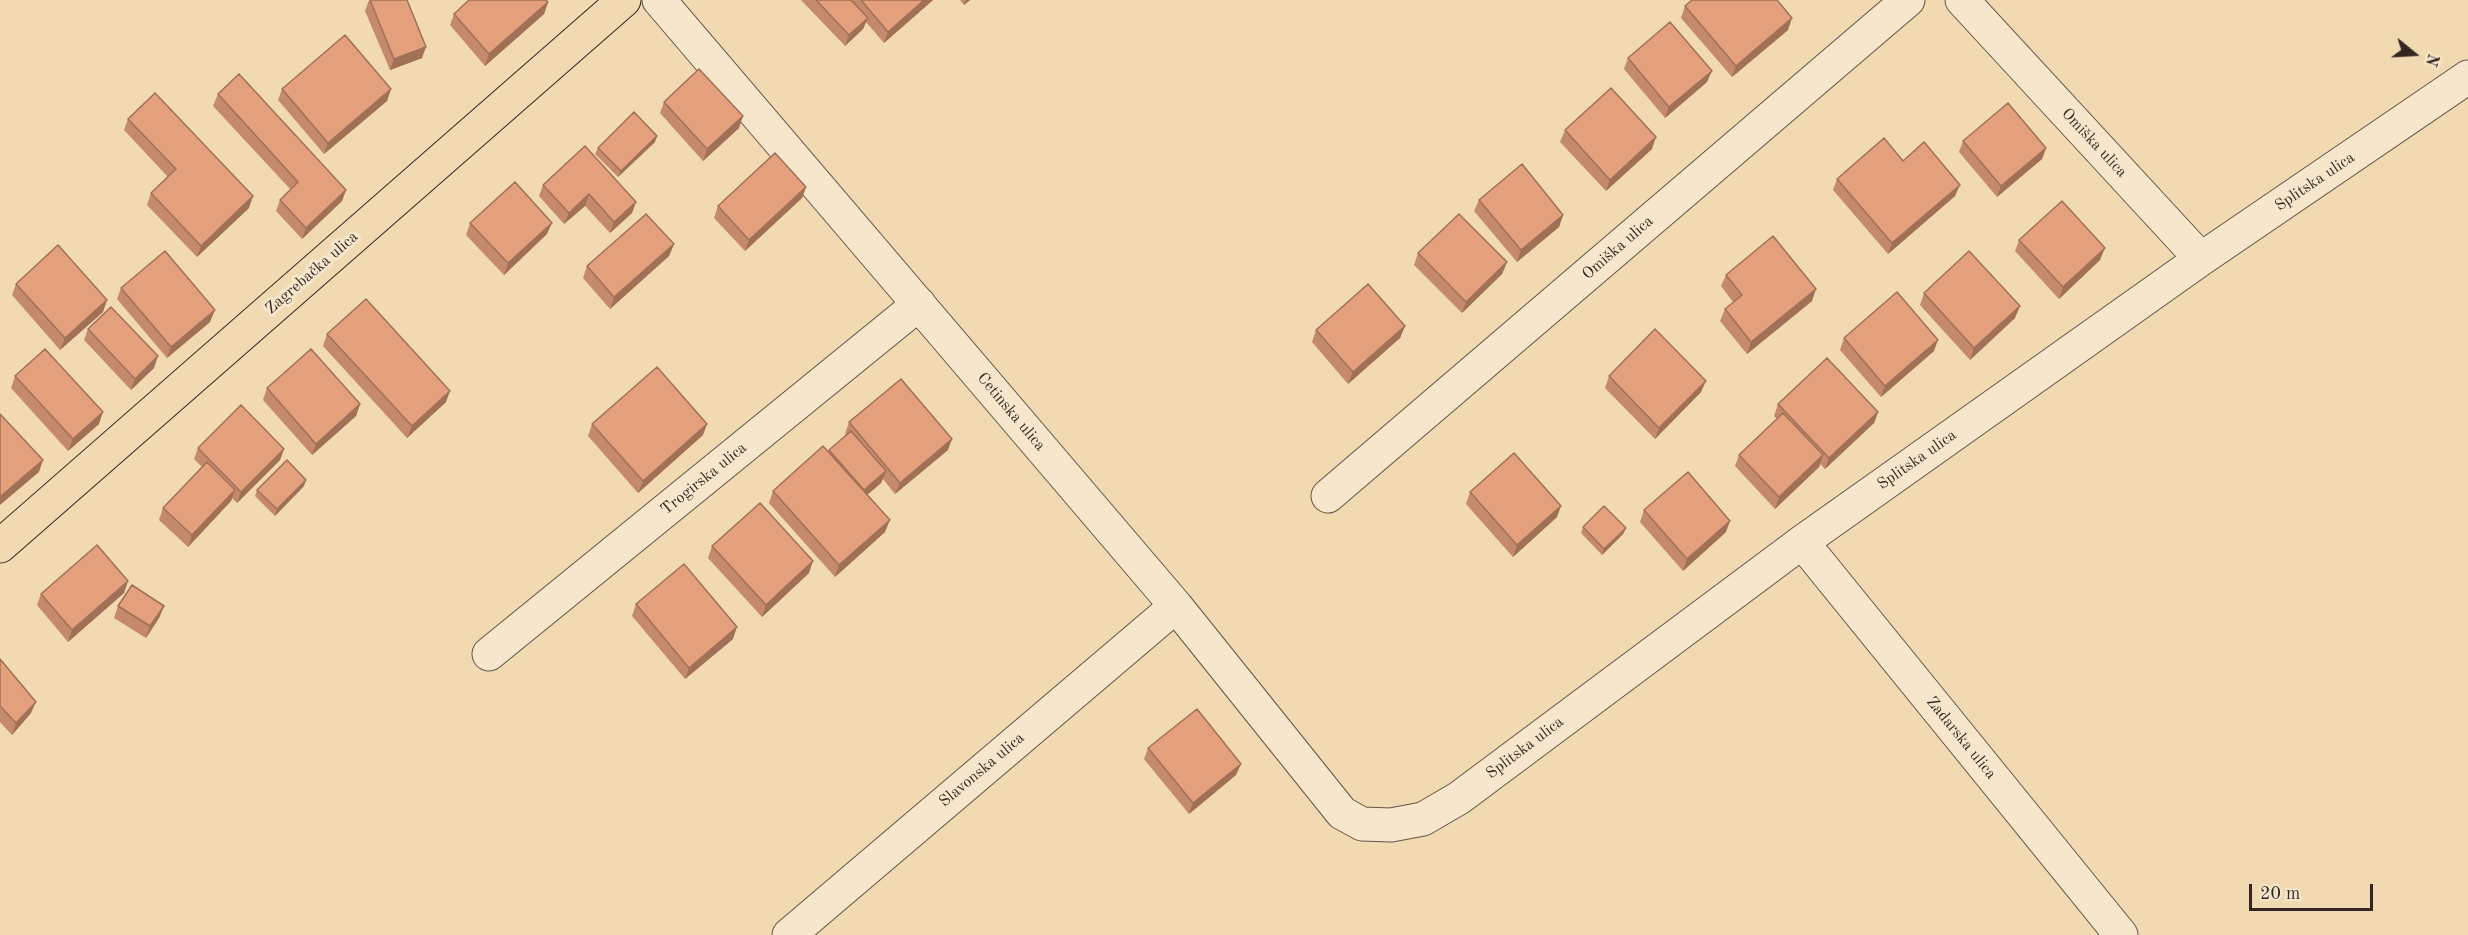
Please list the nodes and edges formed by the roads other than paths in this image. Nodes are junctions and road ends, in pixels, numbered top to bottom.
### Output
1 (624, 0) edge
2 (660, 0) edge
3 (1908, 0) edge
4 (1962, 0) edge
5 (2468, 77) edge
6 (2201, 259) junction
7 (919, 304) junction
8 (1328, 496) dead end
9 (1802, 542) junction
10 (0, 546) edge
11 (1176, 606) junction
12 (489, 654) dead end
13 (1362, 824) joint
14 (789, 935) edge
15 (2121, 935) edge

1 - 10 main road, Zagrebačka ulica
2 - 7 street, Cetinska ulica
3 - 8 street, Omiška ulica
4 - 6 street, Omiška ulica
5 - 6 street, Splitska ulica
6 - 9 street, Splitska ulica
7 - 11 street, Cetinska ulica
7 - 12 street, Trogirska ulica
9 - 13 street, Splitska ulica
9 - 15 street, Zadarska ulica
11 - 13 street, Cetinska ulica
11 - 14 street, Slavonska ulica

